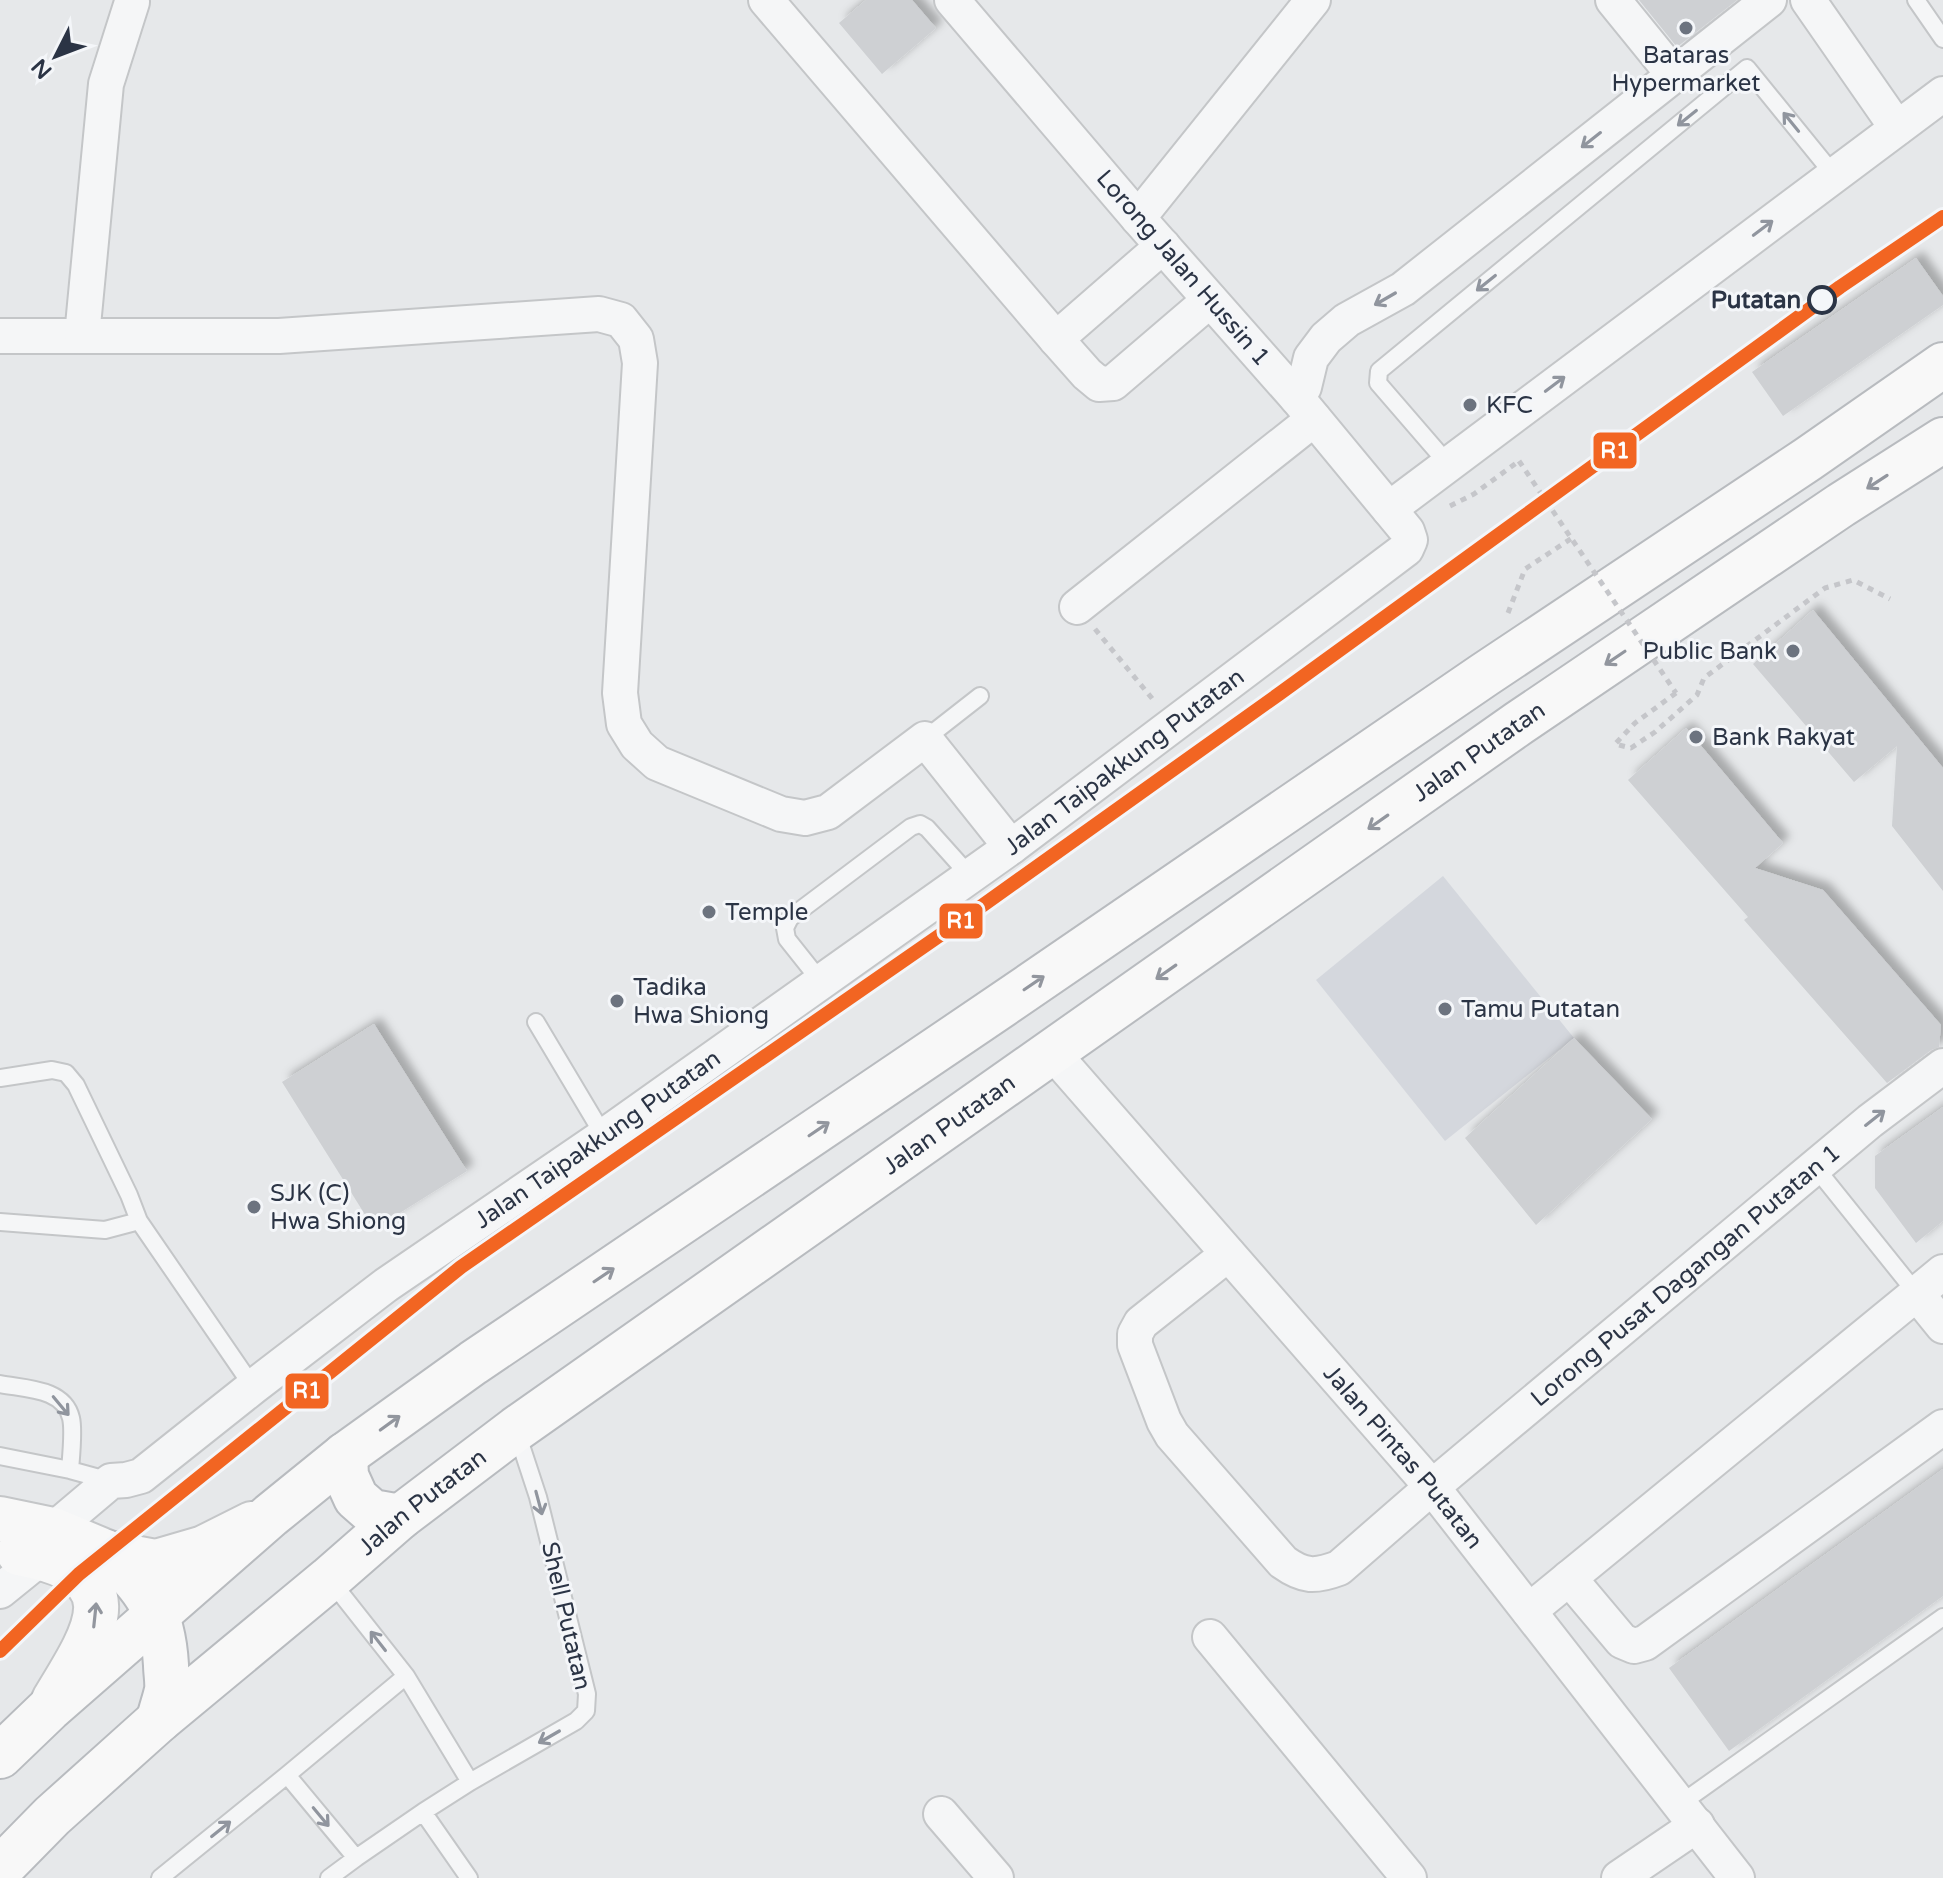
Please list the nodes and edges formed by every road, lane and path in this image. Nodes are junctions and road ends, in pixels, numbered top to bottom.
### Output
1 (1313, 0) edge
2 (1613, 0) edge
3 (1769, 0) edge
4 (1808, 0) edge
5 (1916, 0) edge
6 (132, 2) dead end
7 (770, 2) edge
8 (957, 2) edge
9 (1943, 39) edge
10 (1674, 75) junction
11 (1943, 94) edge
12 (1897, 128) junction
13 (1834, 175) junction
14 (1138, 218) junction
15 (1163, 246) junction
16 (1210, 300) junction
17 (0, 336) edge
18 (82, 336) junction
19 (1056, 339) junction
20 (1943, 365) edge
21 (1305, 409) junction
22 (1943, 440) edge
23 (1448, 464) junction
24 (1474, 494) dead end
25 (1389, 509) junction
26 (1572, 538) junction
27 (1410, 540) joint
28 (1525, 569) dead end
29 (1890, 599) dead end
30 (1077, 607) joint
31 (980, 696) dead end
32 (1175, 726) junction
33 (925, 739) junction
34 (1011, 847) junction
35 (970, 876) junction
36 (822, 983) junction
37 (536, 1022) dead end
38 (1052, 1052) junction
39 (1943, 1066) edge
40 (0, 1078) edge
41 (604, 1136) junction
42 (1815, 1167) junction
43 (139, 1221) junction
44 (0, 1222) edge
45 (1228, 1254) junction
46 (1943, 1272) edge
47 (1917, 1294) junction
48 (1943, 1326) edge
49 (0, 1384) edge
50 (253, 1387) junction
51 (1943, 1427) edge
52 (516, 1429) junction
53 (345, 1455) junction
54 (0, 1456) edge
55 (70, 1470) junction
56 (111, 1481) junction
57 (1432, 1487) junction
58 (271, 1515) junction
59 (400, 1517) junction
60 (0, 1519) edge
61 (31, 1546) edge
62 (108, 1553) junction
63 (1569, 1578) junction
64 (329, 1579) junction
65 (0, 1591) edge
66 (1529, 1611) junction
67 (157, 1615) junction
68 (1943, 1617) edge
69 (1210, 1637) dead end
70 (406, 1676) junction
71 (49, 1709) junction
72 (159, 1720) junction
73 (0, 1756) edge
74 (287, 1775) junction
75 (470, 1782) junction
76 (423, 1812) junction
77 (941, 1814) dead end
78 (1688, 1814) junction
79 (356, 1858) junction
80 (0, 1869) edge
81 (160, 1878) edge
82 (329, 1878) edge
83 (469, 1878) edge
84 (996, 1878) edge
85 (1409, 1878) edge
86 (1619, 1878) edge
87 (1737, 1878) edge

1 - 14 street
2 - 10 street
3 - 10 street
4 - 12 street
5 - 9 lane
6 - 18 street
7 - 19 street
8 - 14 street, Lorong Jalan Hussin 1
10 -> 21 street
11 - 12 street
12 - 13 street
23 -> 13 street
13 -> 23 lane
14 - 15 street, Lorong Jalan Hussin 1
15 - 16 street, Lorong Jalan Hussin 1
15 - 19 street
16 - 19 street
16 - 21 street, Lorong Jalan Hussin 1
17 - 18 street
18 - 33 street
53 -> 20 main road
21 - 25 street, Lorong Jalan Hussin 1
21 - 30 street
22 -> 38 main road, Jalan Putatan
23 - 25 street
24 - 26 path, bridge
25 - 27 street, Lorong Jalan Hussin 1
26 - 28 path
26 - 29 path, bridge
27 - 32 street, Jalan Taipakkung Putatan
30 - 32 path
31 - 33 lane
32 - 34 street, Jalan Taipakkung Putatan
33 - 34 street
34 - 35 street, Jalan Taipakkung Putatan
35 - 36 street, Jalan Taipakkung Putatan
35 - 36 lane
36 - 41 street, Jalan Taipakkung Putatan
37 - 41 lane
38 - 45 street, Jalan Pintas Putatan
38 - 52 main road, Jalan Putatan
42 -> 39 street, Lorong Pusat Dagangan Putatan 1
40 - 43 lane
41 - 50 street, Jalan Taipakkung Putatan
42 - 47 lane
42 - 57 street, Lorong Pusat Dagangan Putatan 1
43 - 44 lane
43 - 50 lane
45 - 57 street, Jalan Pintas Putatan
45 - 57 street, Lorong Pusat Dagangan Putatan 1
46 - 47 street
47 - 48 street
47 - 63 street
49 -> 55 lane
50 - 56 street, Jalan Taipakkung Putatan
51 - 63 street
52 - 59 main road, Jalan Putatan
52 -> 75 lane, Shell Putatan
53 - 58 main road
53 - 59 main road
54 - 55 lane
55 - 56 lane
56 - 61 street, Jalan Taipakkung Putatan
57 - 66 street, Jalan Pintas Putatan
58 - 62 main road
58 - 67 main road
59 - 64 main road, Jalan Putatan
60 - 61 main road
61 - 62 main road
61 - 65 street, Jalan Taipakkung Putatan
71 -> 61 main road
62 - 67 main road
63 - 66 street
70 -> 64 lane
64 - 72 main road, Jalan Putatan
66 - 78 street, Jalan Pintas Putatan
67 - 71 main road
67 - 72 main road
68 - 78 lane
69 - 85 street
70 - 74 lane
70 - 75 lane
71 - 73 main road
72 - 80 main road, Jalan Putatan
74 -> 79 lane
81 -> 74 lane
75 - 76 lane
76 - 79 lane
76 - 83 lane
77 - 84 street
78 - 86 street
78 - 87 street, Jalan Pintas Putatan
79 - 82 lane

